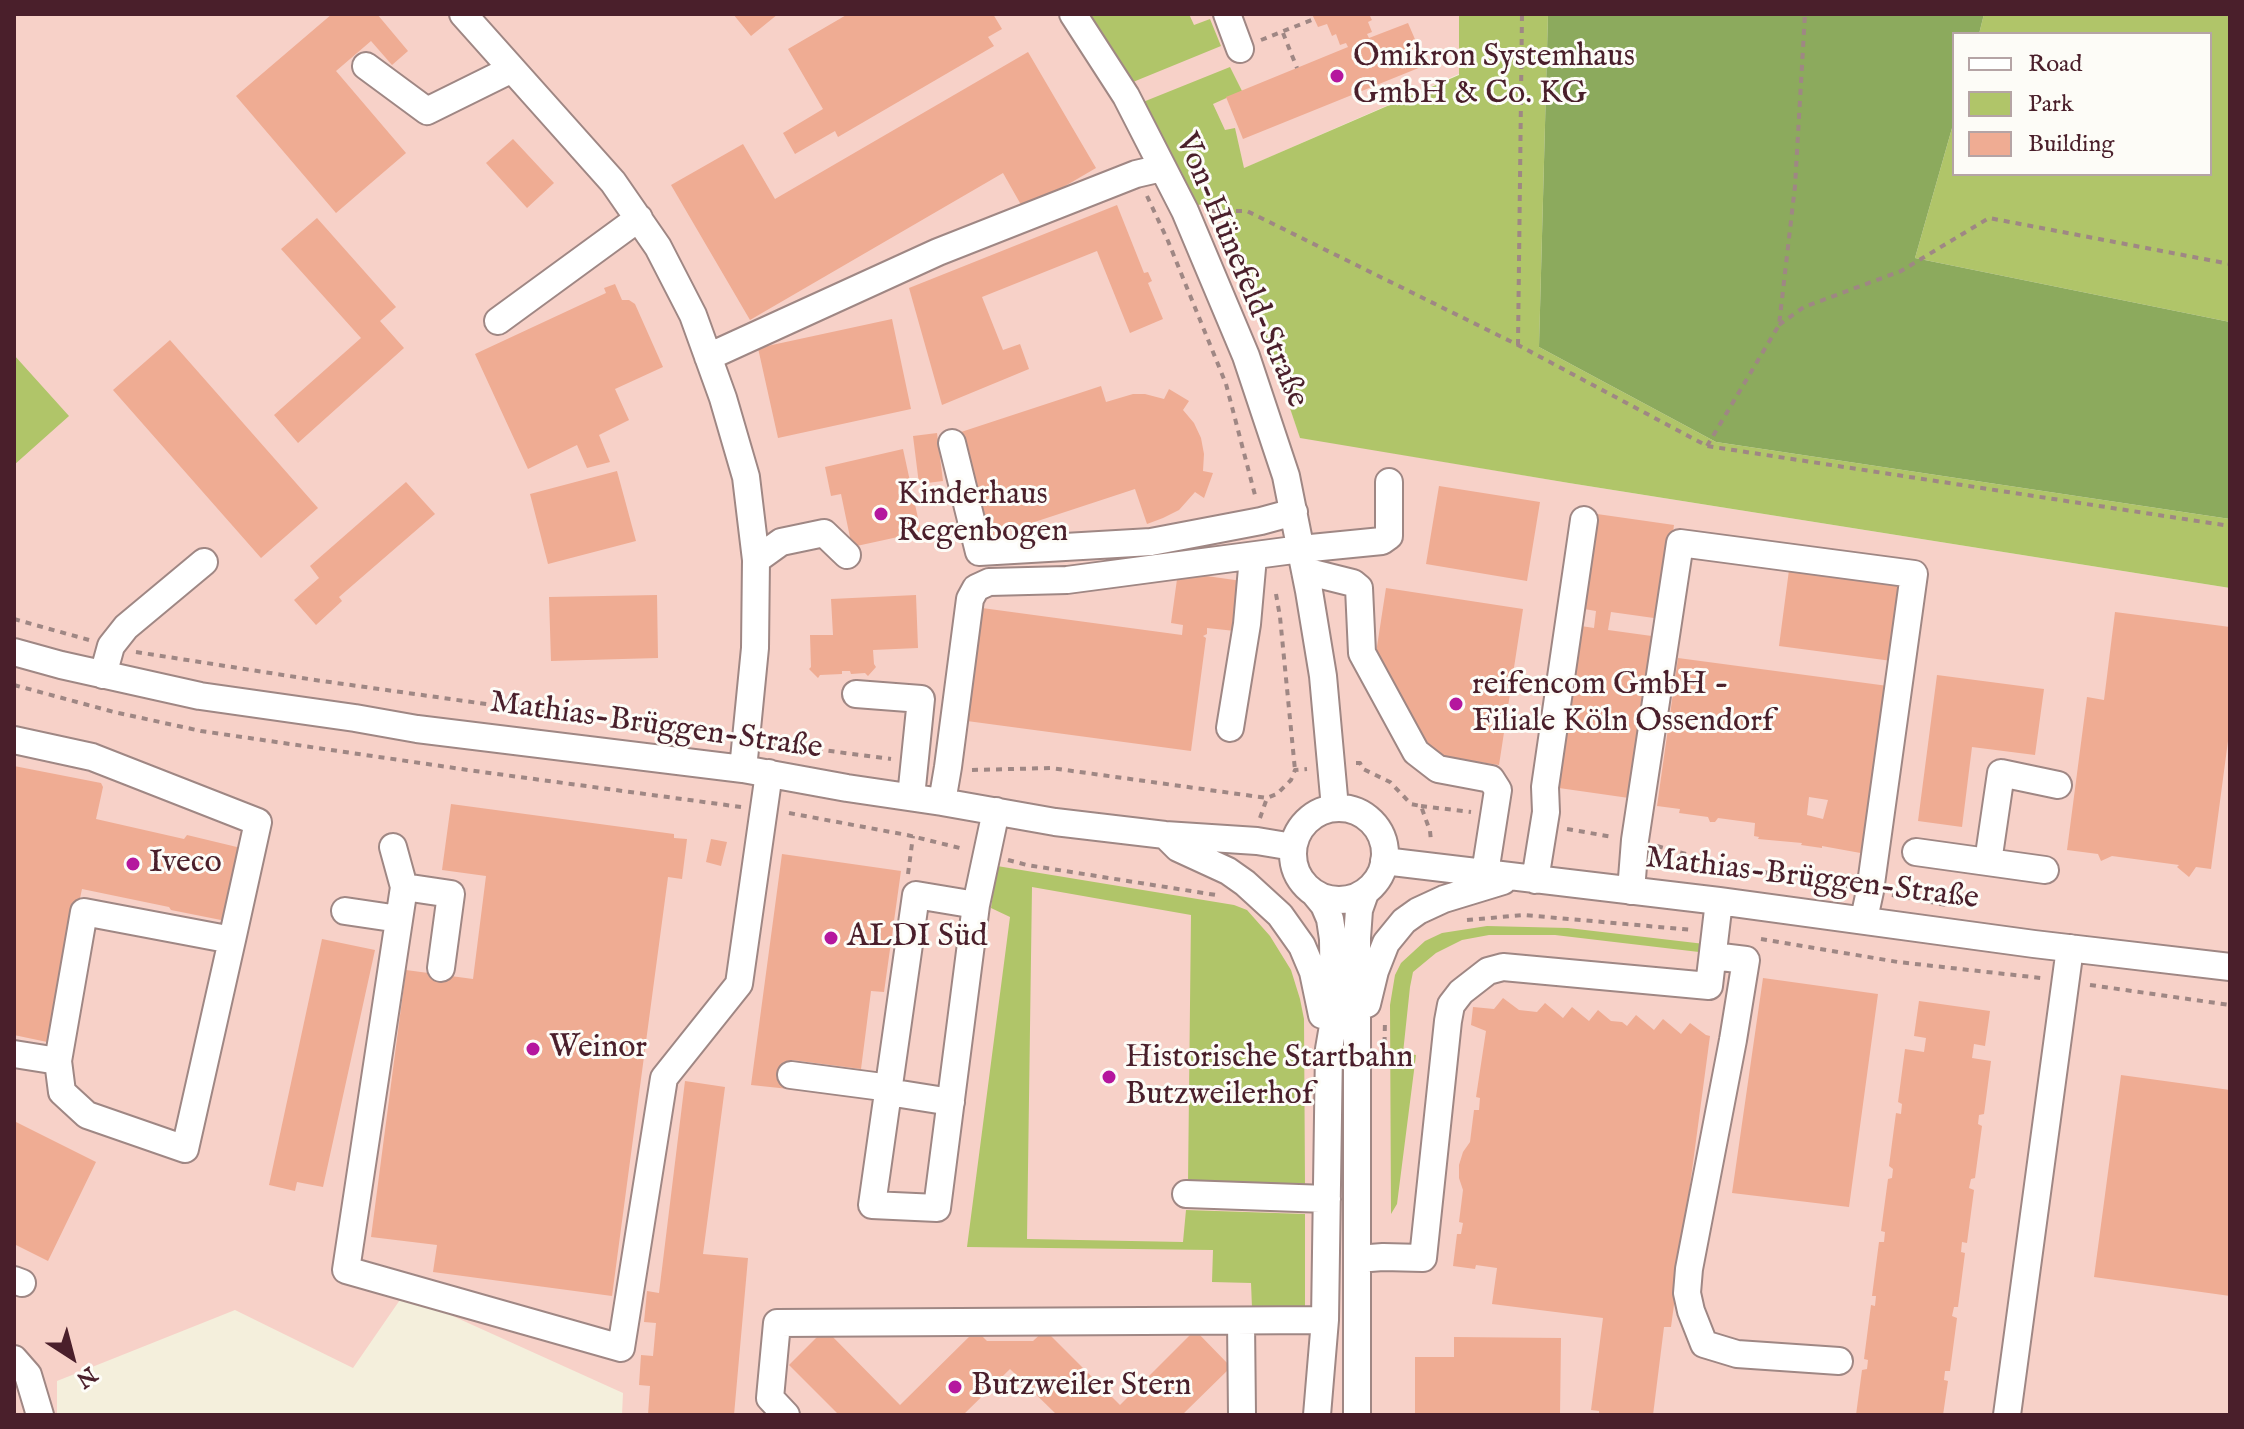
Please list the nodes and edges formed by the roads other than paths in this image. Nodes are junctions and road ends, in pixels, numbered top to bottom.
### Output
1 (463, 14) edge
2 (1073, 14) edge
3 (1227, 14) edge
4 (1240, 49) road end
5 (366, 66) dead end
6 (512, 69) junction
7 (1162, 168) junction
8 (639, 218) junction
9 (498, 321) dead end
10 (708, 357) junction
11 (952, 443) dead end
12 (1389, 482) dead end
13 (1294, 512) junction
14 (1584, 520) dead end
15 (847, 555) dead end
16 (1260, 556) junction
17 (756, 560) junction
18 (1303, 560) junction
19 (204, 562) dead end
20 (14, 652) edge
21 (103, 675) junction
22 (856, 694) dead end
23 (1230, 728) dead end
24 (14, 740) edge
25 (756, 771) junction
26 (2058, 785) dead end
27 (911, 797) junction
28 (942, 802) junction
29 (1335, 808) junction
30 (996, 811) junction
31 (1165, 835) junction
32 (393, 847) dead end
33 (1293, 847) junction
34 (1916, 852) dead end
35 (1384, 861) junction
36 (1988, 862) junction
37 (2045, 870) dead end
38 (1485, 873) junction
39 (1531, 879) junction
40 (404, 887) junction
41 (1631, 891) junction
42 (1365, 893) junction
43 (1315, 894) junction
44 (1719, 901) junction
45 (976, 905) junction
46 (345, 911) dead end
47 (399, 919) junction
48 (1864, 919) junction
49 (232, 940) junction
50 (1714, 944) junction
51 (2070, 948) junction
52 (2230, 967) edge
53 (441, 968) dead end
54 (1329, 1049) junction
55 (14, 1054) edge
56 (58, 1061) junction
57 (791, 1075) dead end
58 (1357, 1080) junction
59 (881, 1089) junction
60 (951, 1102) junction
61 (1186, 1194) dead end
62 (1327, 1199) junction
63 (1357, 1259) junction
64 (1325, 1320) junction
65 (1241, 1321) junction
66 (14, 1359) edge
67 (1839, 1361) dead end
68 (772, 1409) edge
69 (40, 1415) edge
70 (1242, 1415) edge
71 (1317, 1415) edge
72 (1357, 1415) edge
73 (2007, 1415) edge

1 - 6 street
2 - 7 street, Von-Hünefeld-Straße
3 - 4 street
5 - 6 street
6 - 8 street
7 - 10 street
7 - 13 street, Von-Hünefeld-Straße
8 - 9 street
8 - 10 street
10 - 17 street
11 - 13 street
12 - 18 street
13 - 18 street, Von-Hünefeld-Straße
14 - 39 street
15 - 17 street
16 - 18 street
16 - 23 street
16 - 28 street
17 - 25 street
18 - 29 street, Von-Hünefeld-Straße
18 - 38 street
19 - 21 street
20 - 21 street, Mathias-Brüggen-Straße
21 - 25 street, Mathias-Brüggen-Straße
22 - 27 street
24 - 49 street
25 - 27 street, Mathias-Brüggen-Straße
25 - 47 street
26 - 36 street
27 - 28 street, Mathias-Brüggen-Straße
28 - 30 street, Mathias-Brüggen-Straße
29 - 33 street
29 - 35 street
30 - 31 street, Mathias-Brüggen-Straße
30 - 45 street
31 - 33 street, Mathias-Brüggen-Straße
31 - 54 street
32 - 40 street
33 - 43 street
34 - 36 street
35 - 38 street, Mathias-Brüggen-Straße
35 - 42 street
36 - 37 street
38 - 39 street, Mathias-Brüggen-Straße
39 - 41 street, Mathias-Brüggen-Straße
39 - 58 street
40 - 47 street
40 - 53 street
41 - 44 street, Mathias-Brüggen-Straße
41 - 48 street
42 - 43 street
42 - 58 street
43 - 54 street
44 - 48 street, Mathias-Brüggen-Straße
44 - 50 street
45 - 59 street
45 - 60 street
46 - 47 street
48 - 51 street, Mathias-Brüggen-Straße
49 - 56 street
49 - 56 street
50 - 63 street
50 - 67 street
51 - 52 street, Mathias-Brüggen-Straße
51 - 73 street
54 - 62 street
55 - 56 street
57 - 59 street
58 - 63 street
59 - 60 street
59 - 60 street
61 - 62 street
62 - 64 street
63 - 72 street
64 - 65 street
64 - 71 street
65 - 68 street
65 - 70 street
66 - 69 street

